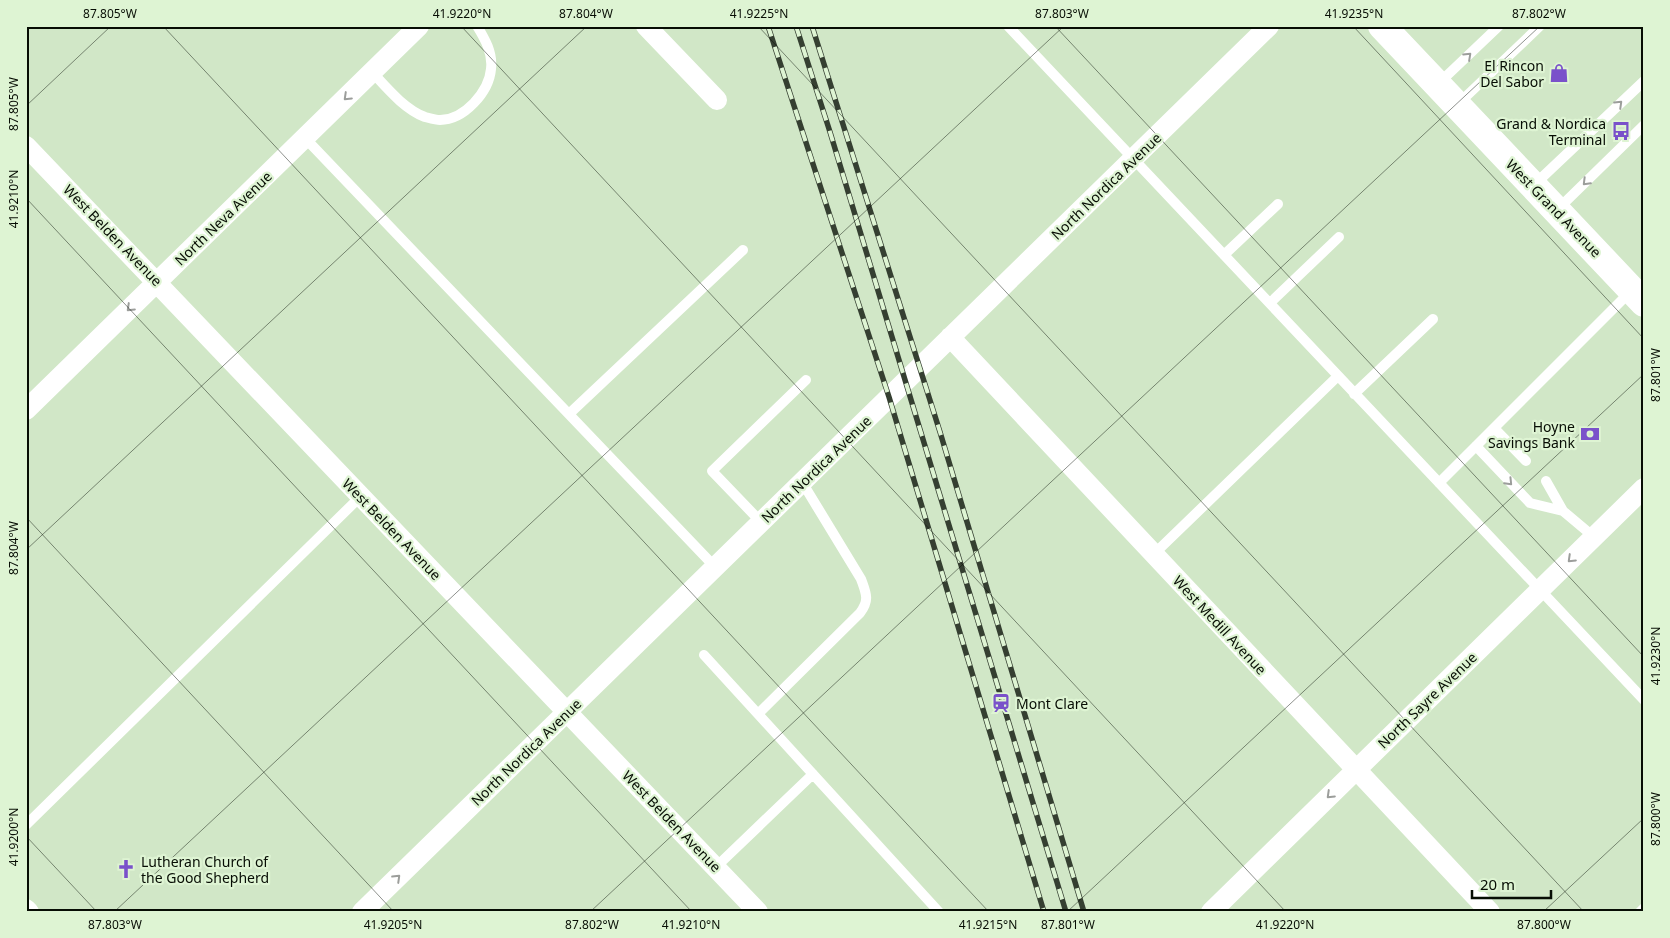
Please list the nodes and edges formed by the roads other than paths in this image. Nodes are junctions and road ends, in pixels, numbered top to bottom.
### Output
1 (419, 26) edge
2 (477, 26) edge
3 (646, 26) edge
4 (1008, 26) edge
5 (1269, 26) edge
6 (1382, 26) edge
7 (1499, 26) edge
8 (1540, 26) edge
9 (372, 72) junction
10 (1644, 81) edge
11 (1437, 85) junction
12 (717, 100) dead end
13 (1456, 106) junction
14 (1644, 125) edge
15 (304, 138) junction
16 (26, 146) edge
17 (1134, 159) junction
18 (1533, 186) junction
19 (1278, 204) dead end
20 (1556, 211) junction
21 (1339, 237) dead end
22 (743, 250) dead end
23 (1224, 255) junction
24 (158, 282) junction
25 (1638, 297) edge
26 (1270, 304) junction
27 (1433, 319) dead end
28 (950, 337) junction
29 (1338, 376) junction
30 (806, 380) dead end
31 (1354, 394) junction
32 (26, 410) edge
33 (569, 414) junction
34 (1494, 428) junction
35 (1476, 446) junction
36 (1526, 460) dead end
37 (1546, 481) dead end
38 (802, 482) junction
39 (1439, 483) junction
40 (1644, 488) edge
41 (362, 496) junction
42 (1563, 511) junction
43 (762, 522) junction
44 (1594, 537) junction
45 (1153, 555) junction
46 (715, 566) junction
47 (1540, 590) junction
48 (704, 656) dead end
49 (1644, 700) edge
50 (567, 712) junction
51 (758, 714) junction
52 (1356, 770) junction
53 (813, 774) junction
54 (26, 825) edge
55 (716, 868) junction
56 (1644, 908) edge
57 (26, 909) edge
58 (29, 912) edge
59 (362, 912) edge
60 (758, 912) edge
61 (939, 912) edge
62 (1211, 912) edge
63 (1490, 912) edge
64 (1640, 912) edge

1 - 9 street, North Neva Avenue
2 - 9 lane
3 - 12 street
4 - 17 lane
5 - 17 street, North Nordica Avenue
6 - 11 main road, West Grand Avenue
11 -> 7 lane
8 - 13 lane
9 -> 15 street, North Neva Avenue
18 -> 10 lane
11 - 13 main road, West Grand Avenue
13 - 18 main road, West Grand Avenue
14 -> 20 lane
15 - 24 street, North Neva Avenue
15 - 33 lane
16 - 24 street, West Belden Avenue
17 - 23 lane
17 - 28 street, North Nordica Avenue
18 - 20 main road, West Grand Avenue
19 - 23 lane
20 - 25 main road, West Grand Avenue
21 - 26 lane
22 - 33 lane
23 - 26 lane
24 -> 32 street, North Neva Avenue
24 - 41 street, West Belden Avenue
25 - 34 lane
26 - 29 lane
27 - 31 lane
28 - 38 street, North Nordica Avenue
28 - 45 street, West Medill Avenue
29 - 31 lane
29 - 45 lane
30 - 43 lane
31 - 39 lane
33 - 46 lane
34 - 35 lane
34 - 36 lane
35 - 39 lane
35 -> 42 lane
37 - 42 lane
38 - 43 street, North Nordica Avenue
38 - 51 lane
39 - 47 lane
40 - 44 street, North Sayre Avenue
41 - 50 street, West Belden Avenue
41 - 54 lane
42 - 44 lane
43 - 46 street, North Nordica Avenue
44 -> 47 street, North Sayre Avenue
45 - 52 street, West Medill Avenue
46 - 50 street, North Nordica Avenue
47 - 49 lane
47 - 52 street, North Sayre Avenue
48 - 51 lane
50 - 55 street, West Belden Avenue
59 -> 50 street, North Nordica Avenue
51 - 53 lane
52 -> 62 street, North Sayre Avenue
52 - 63 street, West Medill Avenue
53 - 55 lane
53 - 61 lane
55 - 60 street, West Belden Avenue
56 - 64 lane
57 - 58 street

